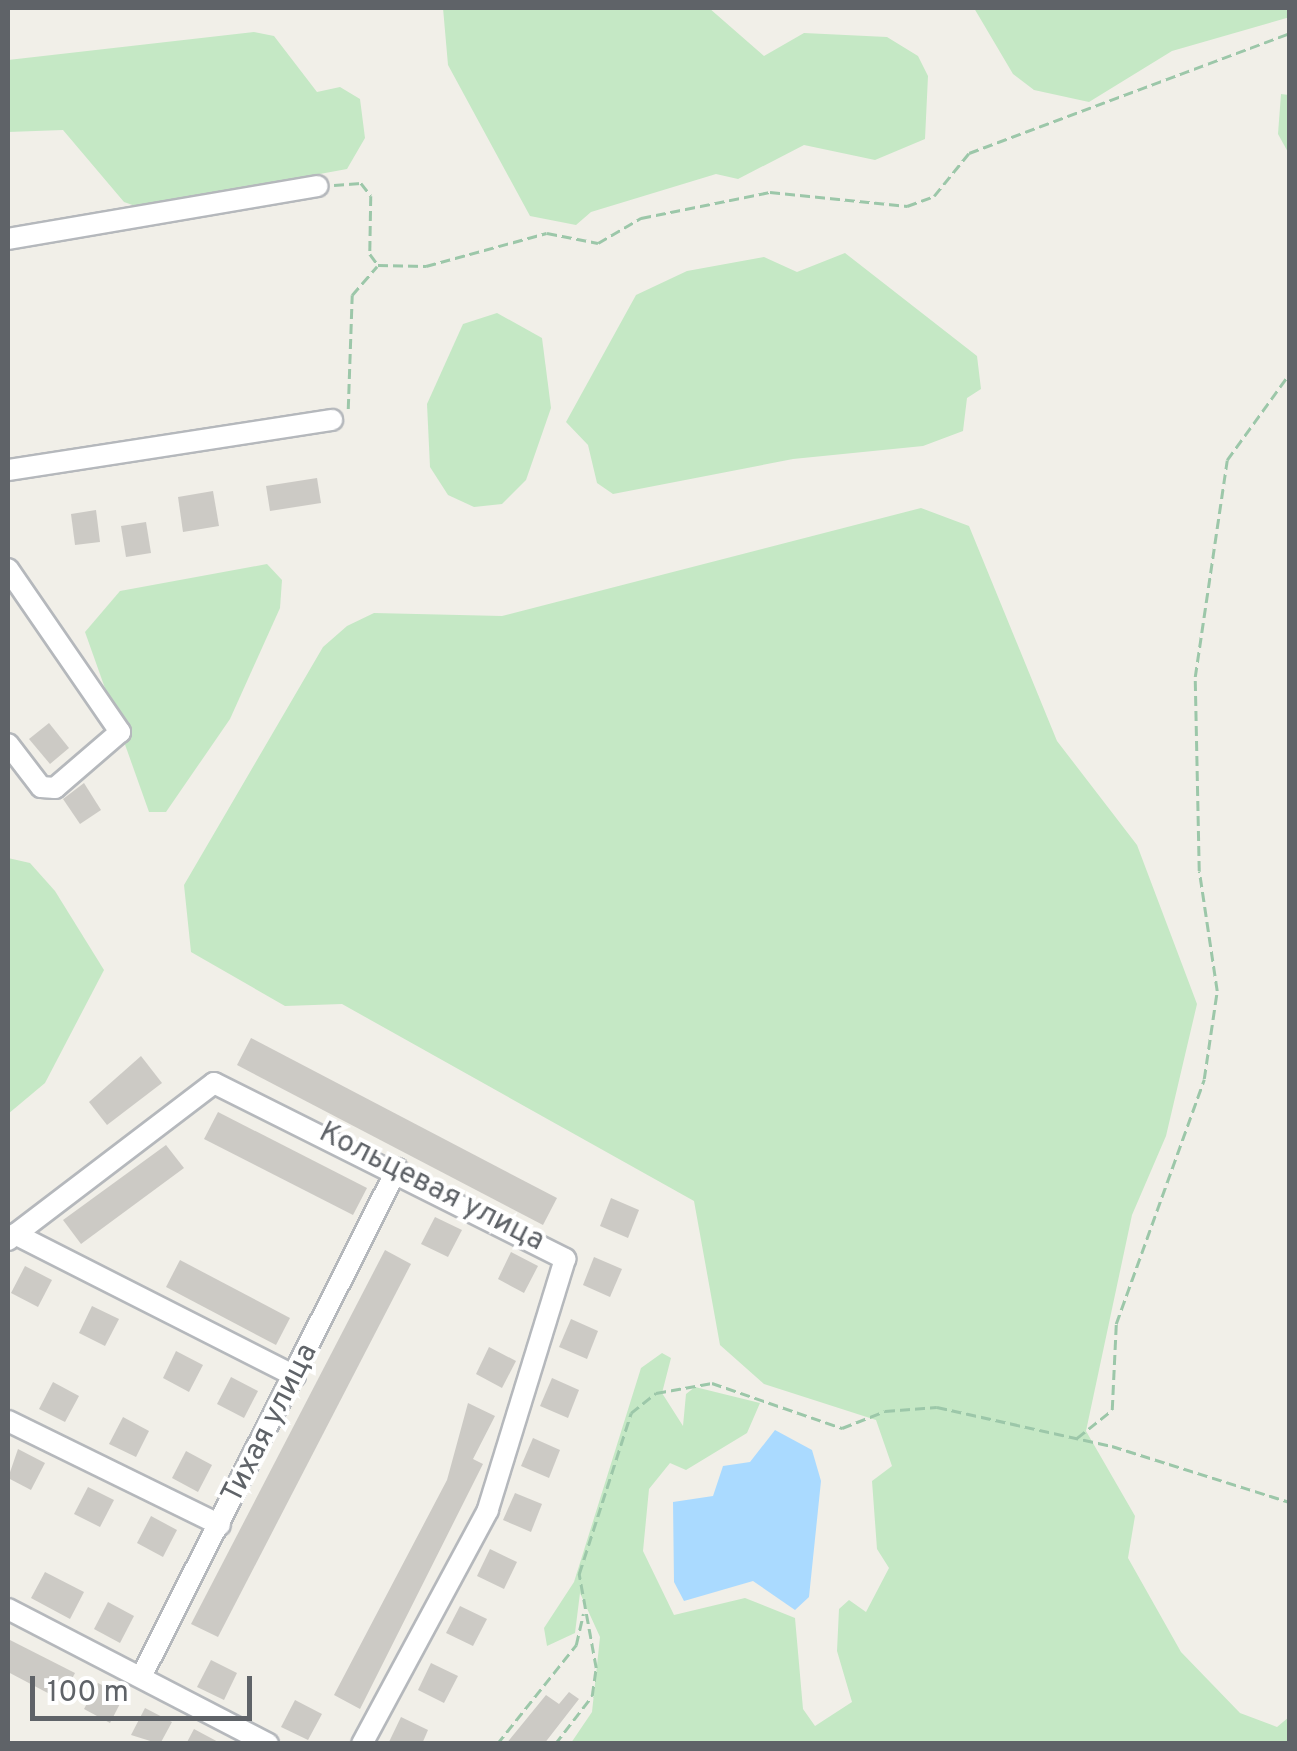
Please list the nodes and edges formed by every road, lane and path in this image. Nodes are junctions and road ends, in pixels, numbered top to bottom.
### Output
1 (1290, 33) edge
2 (318, 186) joint
3 (8, 238) edge
4 (378, 265) junction
5 (1290, 373) edge
6 (332, 420) joint
7 (8, 470) edge
8 (8, 569) edge
9 (8, 744) edge
10 (397, 1169) junction
11 (11, 1237) edge
12 (295, 1376) junction
13 (8, 1421) edge
14 (1076, 1438) junction
15 (1290, 1502) edge
16 (220, 1525) junction
17 (8, 1609) edge
18 (583, 1614) junction
19 (140, 1677) junction
20 (268, 1744) edge
21 (362, 1744) edge
22 (496, 1744) edge
23 (555, 1744) edge

1 - 4 path
2 - 3 street
2 - 4 path
4 - 6 path
5 - 14 path
6 - 7 street
8 - 9 street
10 - 11 street, Кольцевая улица
10 - 12 street, Тихая улица
10 - 21 street, Кольцевая улица
11 - 12 street
12 - 16 street, Тихая улица
13 - 16 street
14 - 15 path
14 - 18 path
16 - 19 street, Тихая улица
17 - 19 street
18 - 22 path
18 - 23 path
19 - 20 street

